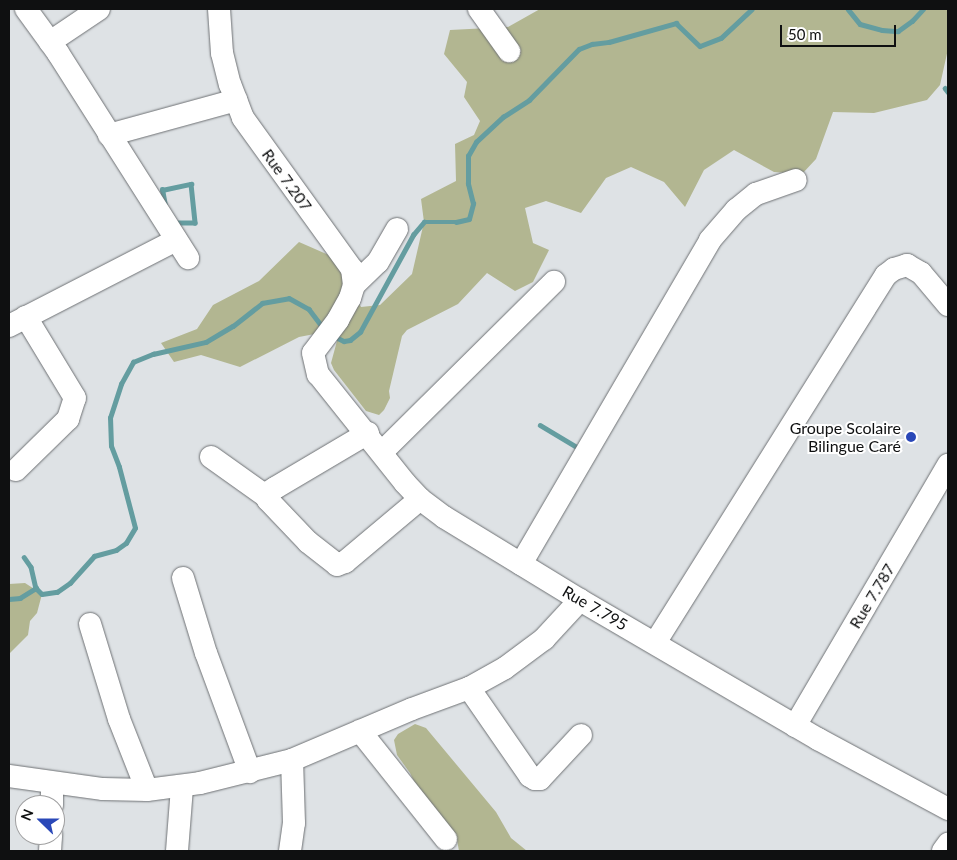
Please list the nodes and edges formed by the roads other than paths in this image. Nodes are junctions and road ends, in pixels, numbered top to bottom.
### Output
1 (26, 9) edge
2 (99, 9) edge
3 (219, 9) edge
4 (479, 9) edge
5 (50, 42) junction
6 (509, 50) dead end
7 (236, 100) junction
8 (109, 135) junction
9 (796, 180) dead end
10 (397, 229) dead end
11 (554, 282) dead end
12 (354, 285) junction
13 (948, 305) edge
14 (18, 321) edge
15 (368, 433) junction
16 (382, 452) junction
17 (211, 457) dead end
18 (948, 465) edge
19 (16, 470) dead end
20 (267, 497) junction
21 (420, 499) junction
22 (521, 564) junction
23 (183, 578) dead end
24 (580, 600) junction
25 (90, 624) dead end
26 (655, 643) junction
27 (469, 688) junction
28 (795, 726) junction
29 (360, 731) junction
30 (581, 735) dead end
31 (292, 760) junction
32 (250, 772) junction
33 (9, 776) edge
34 (182, 787) junction
35 (147, 790) junction
36 (52, 794) edge
37 (948, 809) edge
38 (446, 839) dead end
39 (948, 844) edge
40 (176, 851) edge
41 (290, 851) edge
42 (943, 851) edge

1 - 5 street
2 - 5 street
3 - 7 street, Rue 7.207
4 - 6 street
5 - 8 street
7 - 8 street
7 - 12 street, Rue 7.207
8 - 14 street
9 - 22 street
10 - 12 street
11 - 16 street
12 - 15 street, Rue 7.795
13 - 26 street
14 - 19 street
15 - 16 street, Rue 7.795
15 - 20 street
16 - 21 street, Rue 7.795
17 - 20 street
18 - 28 street, Rue 7.787
20 - 21 street
21 - 22 street, Rue 7.795
22 - 24 street, Rue 7.795
23 - 32 street
24 - 26 street, Rue 7.795
24 - 27 street
25 - 35 street
26 - 28 street, Rue 7.795
27 - 29 street
27 - 30 street
28 - 37 street, Rue 7.795
29 - 31 street
29 - 38 street
31 - 32 street
31 - 41 street
32 - 34 street
33 - 36 street
34 - 35 street
34 - 40 street
35 - 36 street
39 - 42 street

